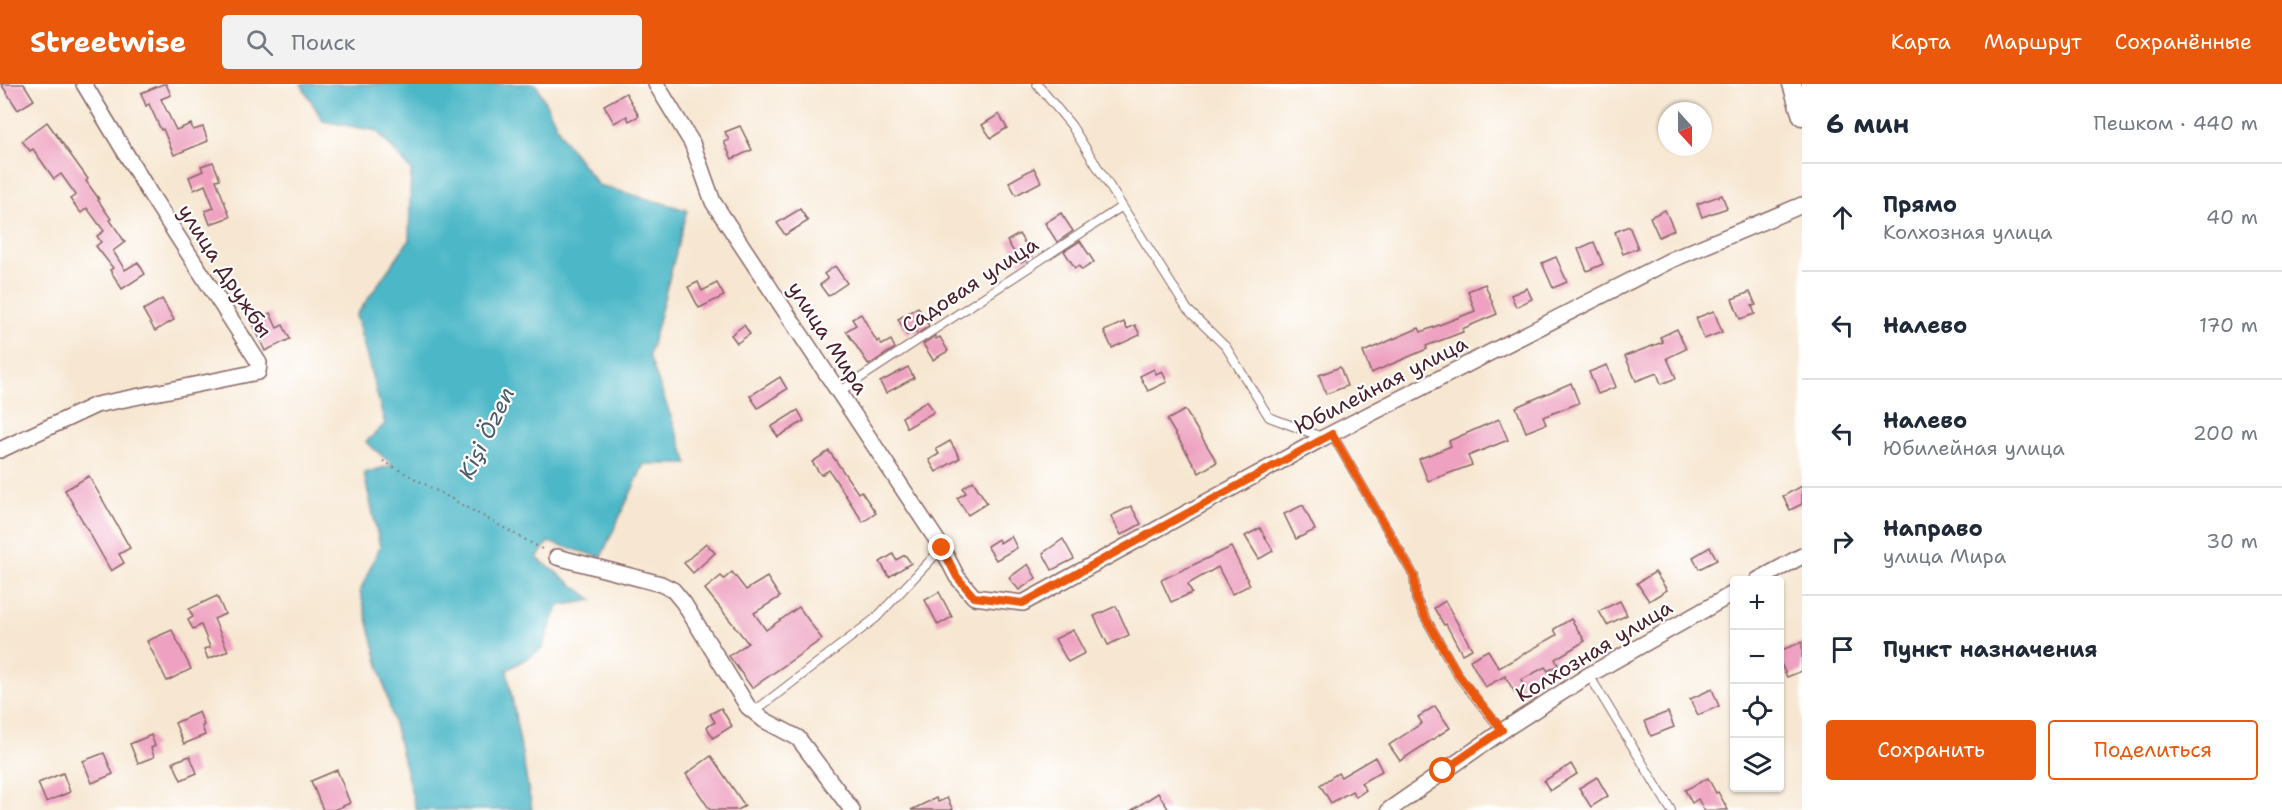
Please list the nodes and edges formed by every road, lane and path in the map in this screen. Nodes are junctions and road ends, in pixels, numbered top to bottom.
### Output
1 (84, 84) edge
2 (656, 84) edge
3 (1037, 84) edge
4 (1792, 84) edge
5 (1802, 116) edge
6 (1802, 205) edge
7 (1121, 207) junction
8 (839, 392) junction
9 (1328, 436) junction
10 (0, 450) edge
11 (383, 461) dead end
12 (942, 548) junction
13 (1802, 556) edge
14 (557, 557) joint
15 (1765, 576) edge
16 (1730, 595) edge
17 (985, 598) joint
18 (1589, 675) junction
19 (760, 707) dead end
20 (1502, 730) junction
21 (852, 810) edge
22 (1389, 810) edge
23 (1671, 810) edge

1 - 10 street, улица Дружбы
2 - 8 street, улица Мира
3 - 7 lane
4 - 5 street
6 - 9 street, Юбилейная улица
7 - 8 lane, Садовая улица
7 - 9 lane
8 - 12 street, улица Мира
9 - 17 street, Юбилейная улица
9 - 20 lane
11 - 14 path
12 - 17 street, улица Мира
12 - 19 lane
13 - 15 street
14 - 21 street
16 - 18 street, Колхозная улица
18 - 20 street, Колхозная улица
18 - 23 lane
20 - 22 street, Колхозная улица

